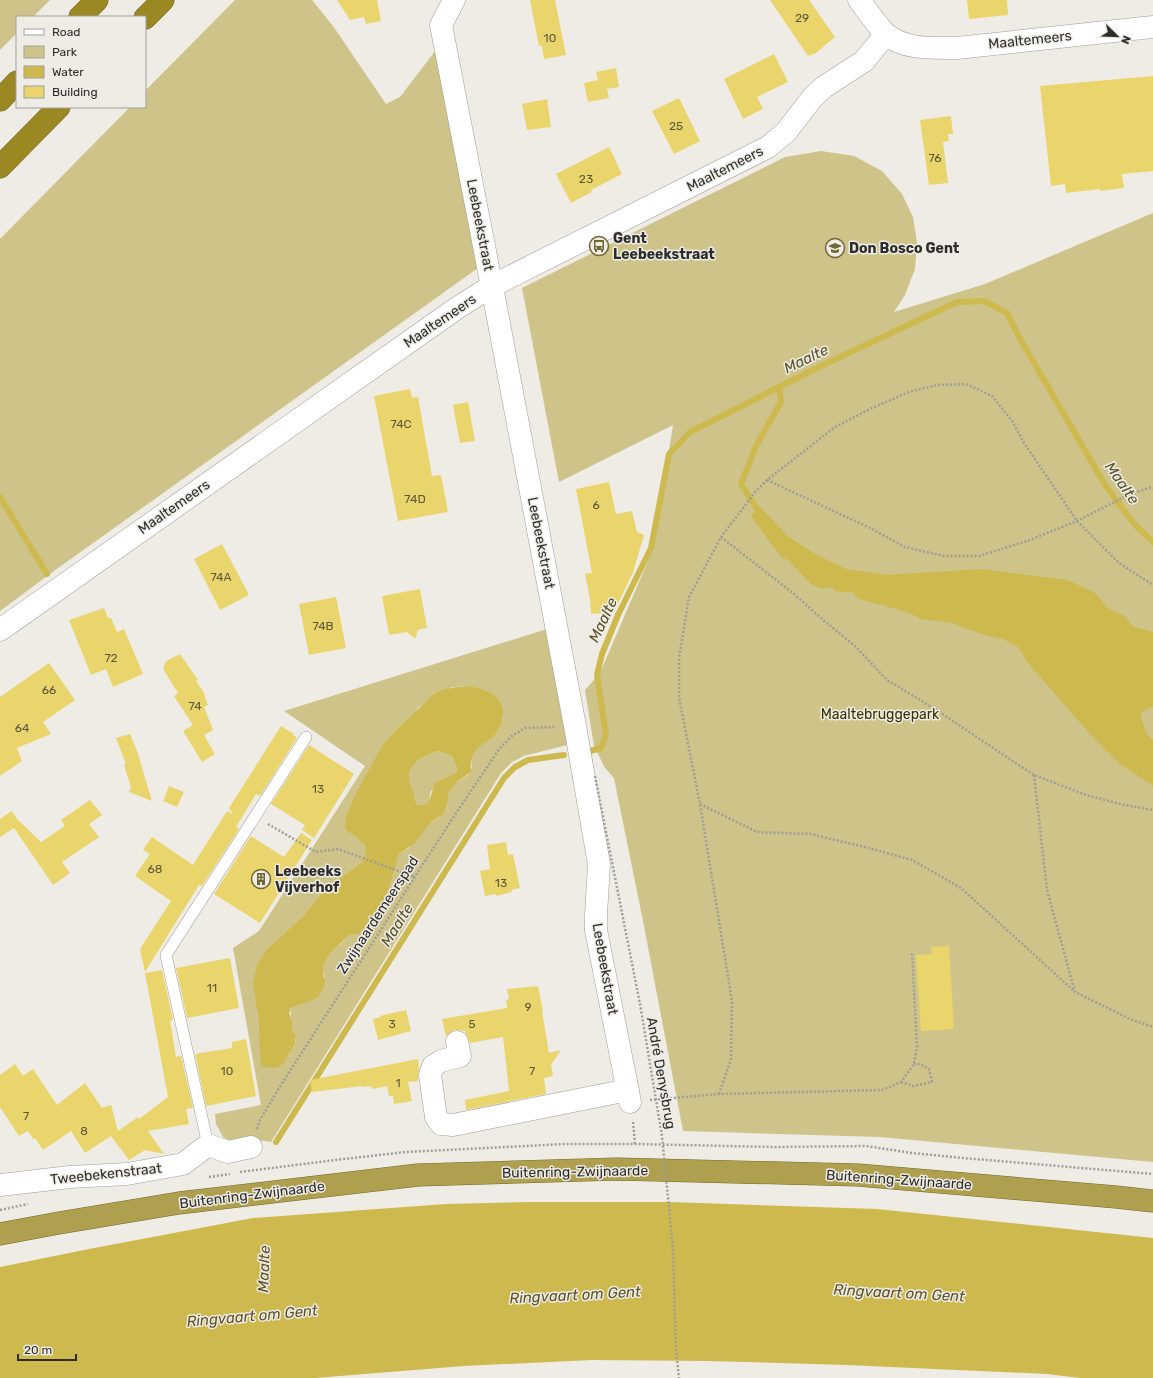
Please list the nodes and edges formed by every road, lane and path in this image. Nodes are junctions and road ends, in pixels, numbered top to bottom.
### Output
1 (97, 0) edge
2 (162, 0) edge
3 (454, 0) edge
4 (859, 0) edge
5 (81, 16) edge
6 (146, 17) edge
7 (1153, 27) edge
8 (886, 34) junction
9 (16, 83) edge
10 (0, 100) edge
11 (58, 108) edge
12 (0, 167) edge
13 (492, 286) junction
14 (767, 480) junction
15 (1153, 488) edge
16 (1077, 521) junction
17 (722, 537) junction
18 (1153, 585) edge
19 (0, 630) edge
20 (575, 726) junction
21 (306, 737) dead end
22 (1034, 775) junction
23 (595, 776) dead end
24 (700, 804) junction
25 (1153, 810) edge
26 (255, 817) junction
27 (415, 877) junction
28 (912, 952) dead end
29 (1075, 992) junction
30 (1153, 1027) edge
31 (458, 1042) dead end
32 (914, 1064) junction
33 (901, 1082) junction
34 (719, 1094) junction
35 (629, 1096) junction
36 (633, 1125) dead end
37 (635, 1144) dead end
38 (208, 1145) junction
39 (251, 1147) junction
40 (256, 1170) dead end
41 (0, 1185) edge
42 (1153, 1201) edge
43 (0, 1234) edge
44 (679, 1378) edge

1 - 5 highway
2 - 6 highway
3 - 13 street, Leebeekstraat
4 - 8 street, Maaltemeers
7 - 8 street, Maaltemeers
8 - 13 street, Maaltemeers
9 - 10 highway
11 - 12 highway
13 - 19 street, Maaltemeers
13 - 20 street, Leebeekstraat
14 - 16 path
14 - 16 path
14 - 17 path
15 - 16 path
16 - 18 path
17 - 22 path
17 - 24 path
20 - 27 path, Zwijnaardemeerspad
20 - 35 street, Leebeekstraat
21 - 26 lane
22 - 25 path
22 - 29 path
23 - 44 path, André Denysbrug, bridge
24 - 29 path
24 - 34 path
26 - 27 path
26 - 38 lane
27 - 39 path, Zwijnaardemeerspad
28 - 32 path
29 - 30 path
31 - 35 street
32 - 33 path
32 - 33 path
33 - 34 path
34 - 35 path
36 - 37 path
38 - 39 street
38 - 41 street, Tweebekenstraat
39 - 40 path
42 - 43 highway, Buitenring-Zwijnaarde

